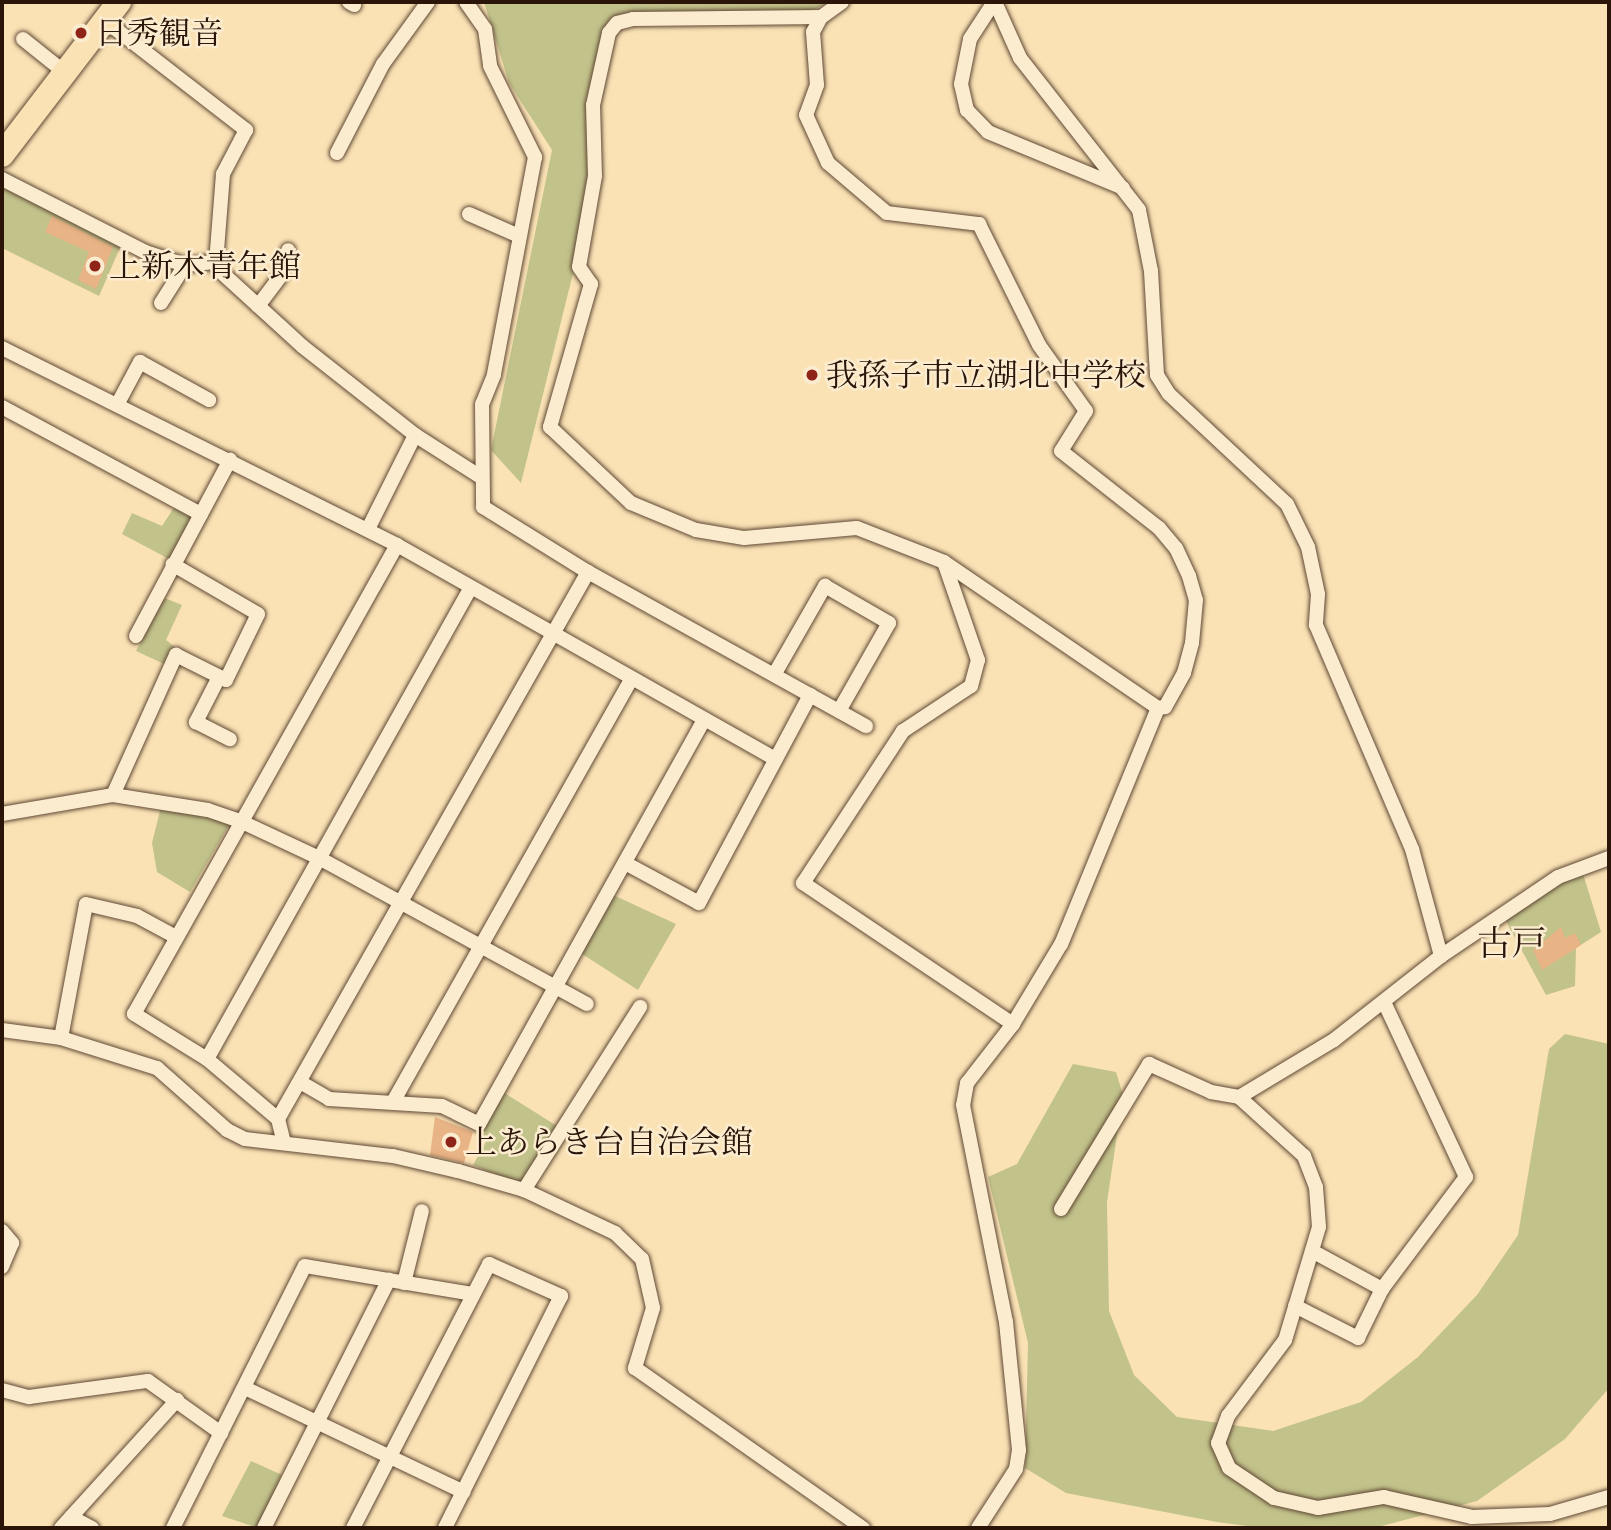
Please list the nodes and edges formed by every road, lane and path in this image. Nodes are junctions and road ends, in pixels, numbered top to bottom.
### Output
1 (428, 2) edge
2 (466, 2) edge
3 (842, 2) edge
4 (995, 2) edge
5 (111, 11) edge
6 (821, 17) junction
7 (23, 39) dead end
8 (63, 71) junction
9 (337, 153) dead end
10 (2, 155) edge
11 (2, 179) edge
12 (1123, 188) junction
13 (468, 214) dead end
14 (519, 236) junction
15 (288, 250) dead end
16 (216, 262) junction
17 (185, 265) junction
18 (162, 303) dead end
19 (258, 306) junction
20 (2, 348) edge
21 (209, 400) dead end
22 (117, 405) junction
23 (2, 407) edge
24 (415, 435) junction
25 (230, 460) junction
26 (480, 477) junction
27 (201, 514) junction
28 (368, 529) junction
29 (397, 545) junction
30 (944, 562) junction
31 (172, 564) junction
32 (588, 572) junction
33 (470, 589) junction
34 (136, 635) dead end
35 (551, 636) junction
36 (774, 675) junction
37 (219, 677) junction
38 (631, 680) junction
39 (810, 695) junction
40 (1157, 708) junction
41 (839, 711) junction
42 (704, 720) junction
43 (866, 726) dead end
44 (230, 739) dead end
45 (776, 759) junction
46 (113, 795) junction
47 (2, 814) edge
48 (240, 821) junction
49 (319, 858) junction
50 (1609, 858) edge
51 (625, 863) junction
52 (397, 903) junction
53 (176, 937) junction
54 (477, 947) junction
55 (1441, 956) junction
56 (555, 989) junction
57 (1384, 1002) junction
58 (587, 1004) dead end
59 (640, 1007) dead end
60 (1013, 1024) junction
61 (2, 1030) edge
62 (61, 1038) junction
63 (207, 1059) junction
64 (300, 1082) junction
65 (1239, 1097) junction
66 (393, 1102) junction
67 (278, 1119) junction
68 (284, 1143) junction
69 (524, 1189) junction
70 (1061, 1209) dead end
71 (422, 1211) dead end
72 (2, 1231) edge
73 (1312, 1251) junction
74 (2, 1267) edge
75 (389, 1280) junction
76 (404, 1283) junction
77 (1382, 1289) junction
78 (473, 1294) junction
79 (1295, 1306) junction
80 (245, 1388) junction
81 (2, 1390) edge
82 (177, 1400) junction
83 (318, 1423) junction
84 (221, 1433) junction
85 (390, 1457) junction
86 (464, 1492) junction
87 (1609, 1497) edge
88 (66, 1523) edge
89 (92, 1528) edge
90 (173, 1528) edge
91 (264, 1528) edge
92 (353, 1528) edge
93 (445, 1528) edge
94 (863, 1528) edge
95 (978, 1528) edge

1 - 9 street
2 - 14 street
3 - 6 street
4 - 12 street
4 - 12 street
5 - 8 highway
5 - 16 street
6 - 30 street
6 - 40 street
7 - 8 street
8 - 10 highway
11 - 17 street
12 - 55 street
13 - 14 street
14 - 26 street
15 - 19 street
16 - 17 street
16 - 19 street
17 - 18 street
19 - 24 street
20 - 22 street
21 - 22 street
22 - 25 street
23 - 27 street
24 - 26 street
24 - 28 street
25 - 27 street
25 - 28 street
26 - 32 street
27 - 31 street
28 - 29 street
29 - 33 street
29 - 48 street
30 - 40 street
30 - 60 street
31 - 34 street
31 - 37 street
32 - 35 street
32 - 36 street
33 - 35 street
33 - 49 street
35 - 38 street
35 - 52 street
36 - 39 street
36 - 41 street
37 - 44 street
37 - 46 street
38 - 42 street
38 - 54 street
39 - 41 street
39 - 45 street
40 - 60 street
41 - 43 street
42 - 45 street
42 - 51 street
45 - 51 street
46 - 47 street
46 - 48 street
48 - 49 street
48 - 53 street
49 - 52 street
49 - 63 street
50 - 55 street
51 - 56 street
52 - 54 street
52 - 64 street
53 - 62 street
53 - 63 street
54 - 56 street
54 - 66 street
55 - 57 street
56 - 58 street
56 - 66 street
57 - 65 street
57 - 77 street
59 - 69 street
60 - 95 street
61 - 62 street
62 - 68 street
63 - 67 street
64 - 66 street
64 - 67 street
65 - 70 street
65 - 73 street
67 - 68 street
68 - 69 street
69 - 94 street
71 - 76 street
72 - 74 street
73 - 77 street
73 - 79 street
75 - 76 street
75 - 80 street
75 - 83 street
76 - 78 street
77 - 79 street
78 - 85 street
78 - 86 street
79 - 87 street
80 - 83 street
80 - 84 street
81 - 82 street
82 - 84 street
82 - 88 street
83 - 85 street
83 - 91 street
84 - 90 street
85 - 86 street
85 - 92 street
86 - 93 street
88 - 89 street

